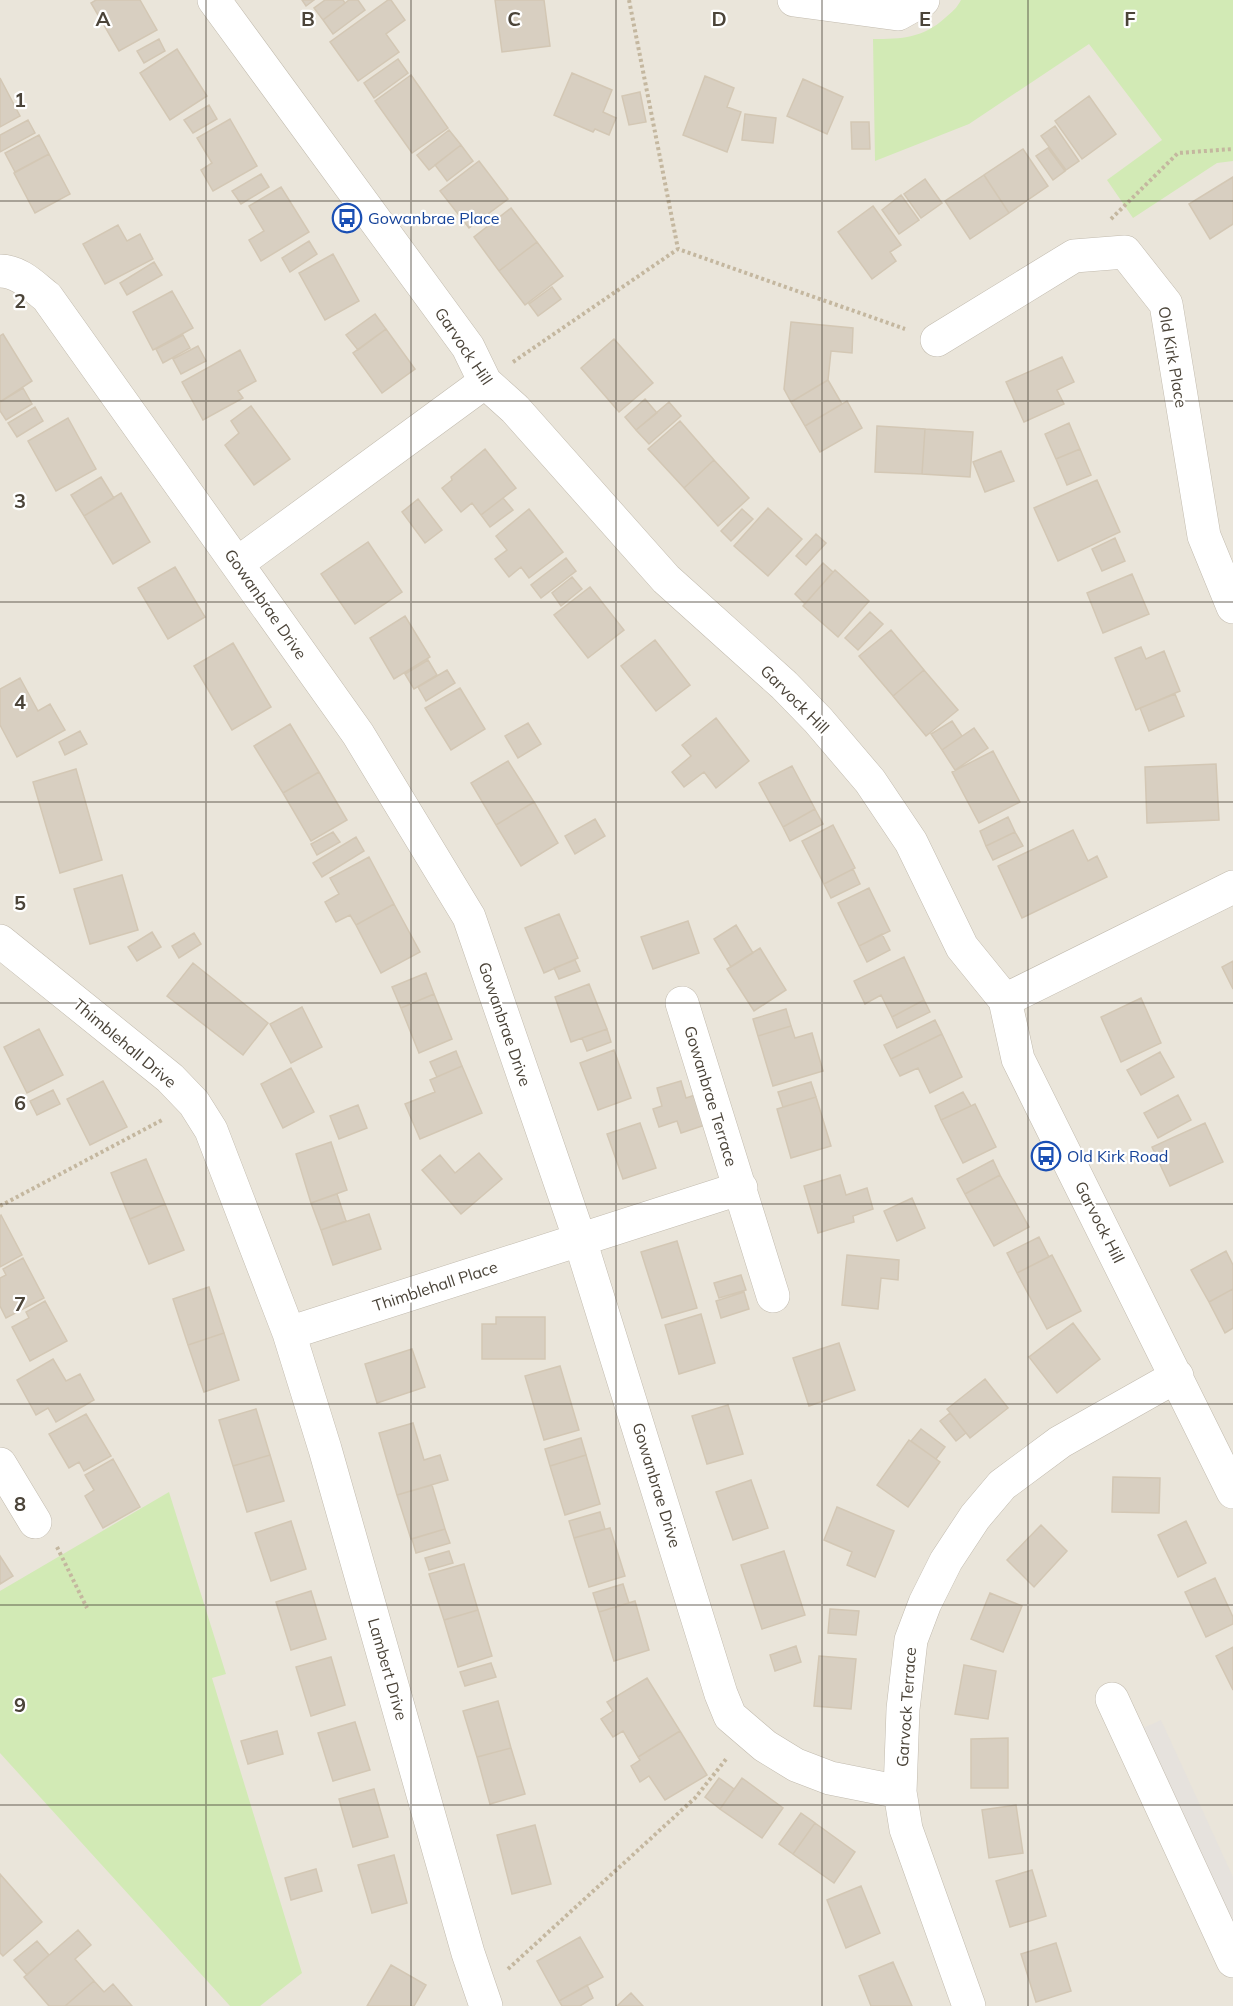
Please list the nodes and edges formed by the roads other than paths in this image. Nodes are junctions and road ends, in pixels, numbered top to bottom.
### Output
1 (214, 0) edge
2 (794, 0) edge
3 (923, 0) edge
4 (0, 271) edge
5 (937, 340) road end
6 (485, 382) junction
7 (238, 563) junction
8 (1233, 607) edge
9 (1233, 887) edge
10 (0, 941) edge
11 (1005, 1000) junction
12 (682, 1003) dead end
13 (741, 1188) junction
14 (580, 1240) junction
15 (773, 1296) dead end
16 (289, 1333) junction
17 (1177, 1376) junction
18 (0, 1464) edge
19 (1233, 1492) edge
20 (35, 1522) road end
21 (1112, 1699) dead end
22 (900, 1792) junction
23 (1233, 1961) edge
24 (483, 2000) edge
25 (969, 2006) edge

1 - 6 street, Garvock Hill
2 - 3 street
4 - 7 street, Gowanbrae Drive
5 - 8 street, Old Kirk Place
6 - 7 street
6 - 11 street, Garvock Hill
7 - 14 street, Gowanbrae Drive
9 - 11 street
10 - 16 street, Thimblehall Drive
11 - 17 street, Garvock Hill
12 - 13 street, Gowanbrae Terrace
13 - 14 street, Gowanbrae Terrace
13 - 15 street, Gowanbrae Terrace
14 - 16 street, Thimblehall Place
14 - 22 street, Gowanbrae Drive
16 - 24 street, Lambert Drive
17 - 19 street, Garvock Hill
17 - 22 street, Garvock Terrace
18 - 20 street
21 - 23 street
22 - 25 street, Garvock Terrace

